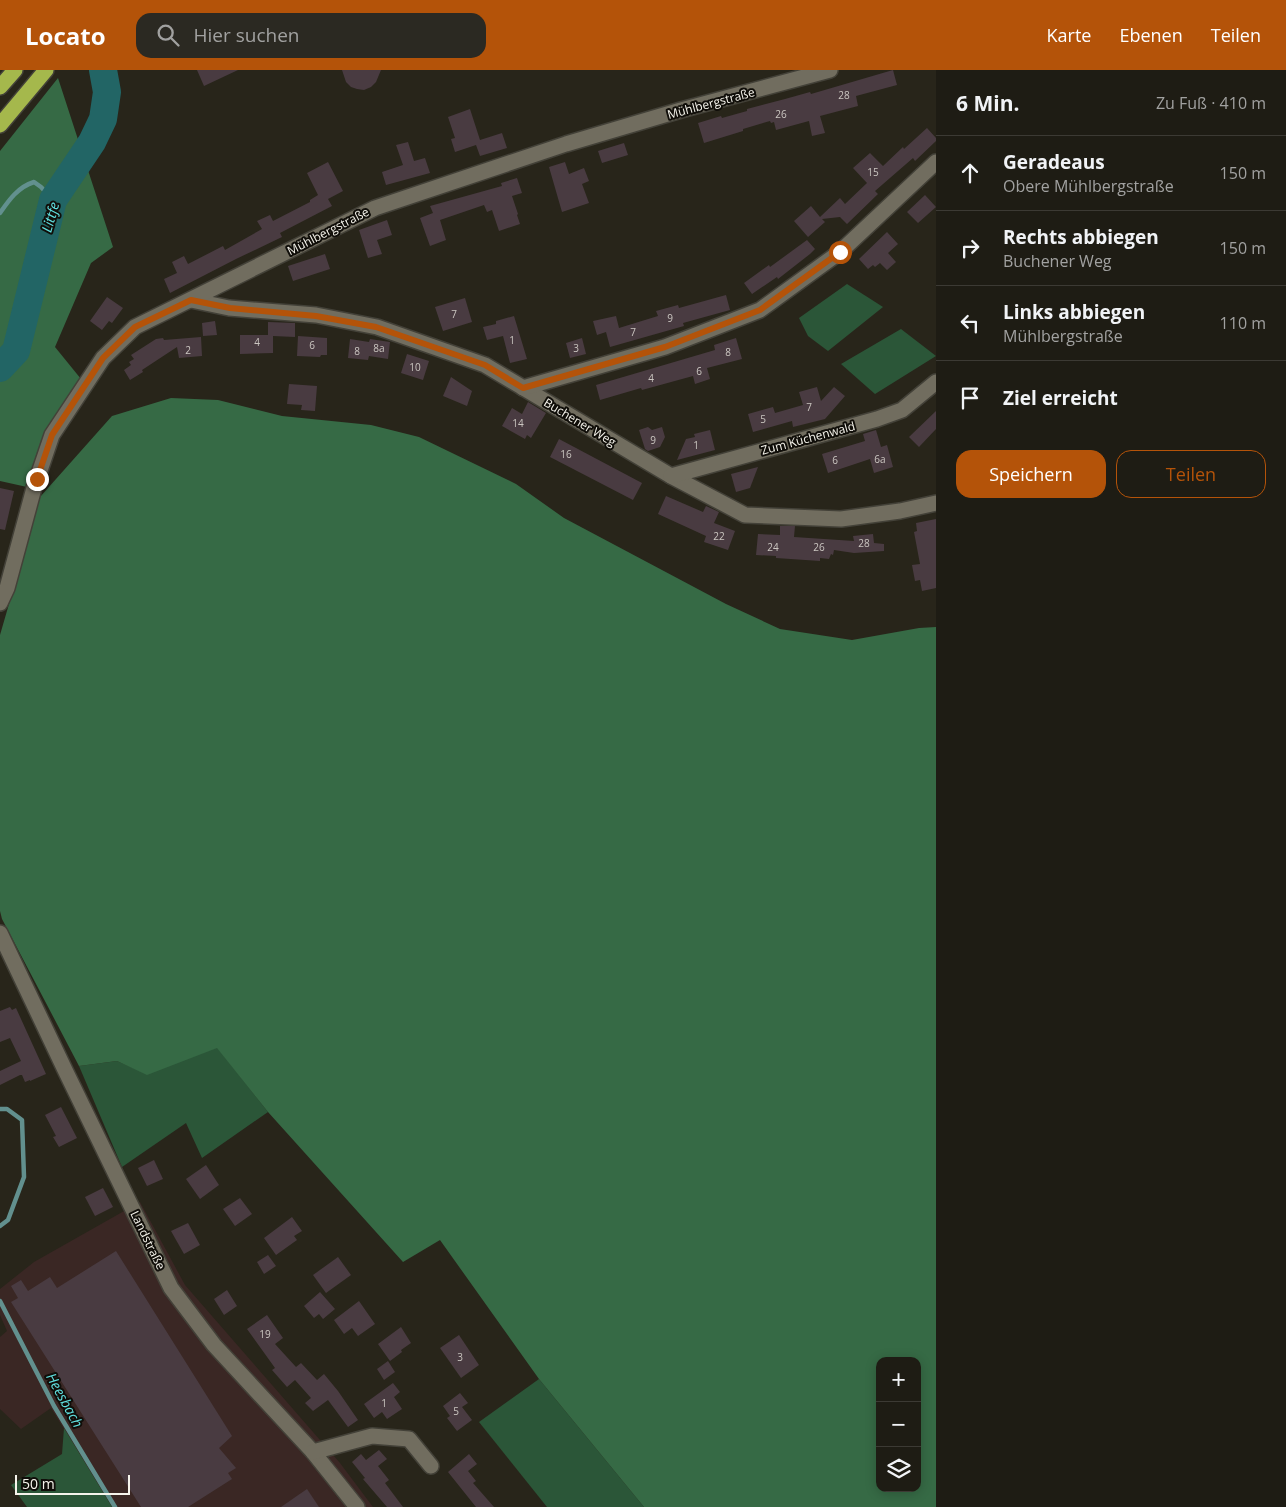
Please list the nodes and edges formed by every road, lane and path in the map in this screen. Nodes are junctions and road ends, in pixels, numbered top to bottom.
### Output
1 (15, 70) edge
2 (46, 70) edge
3 (830, 70) edge
4 (0, 87) edge
5 (0, 125) edge
6 (936, 162) edge
7 (191, 300) junction
8 (936, 382) edge
9 (523, 388) junction
10 (671, 476) junction
11 (936, 503) edge
12 (0, 603) edge
13 (0, 933) edge
14 (313, 1452) junction
15 (431, 1466) dead end
16 (357, 1507) edge

1 - 4 highway
2 - 5 highway
3 - 7 street, Mühlbergstraße
6 - 9 street
7 - 9 street, Buchener Weg
7 - 12 street, Mühlbergstraße
8 - 10 street, Zum Küchenwald
9 - 10 street, Buchener Weg
10 - 11 street, Buchener Weg
13 - 14 street, Landstraße
14 - 15 street
14 - 16 street, Landstraße

